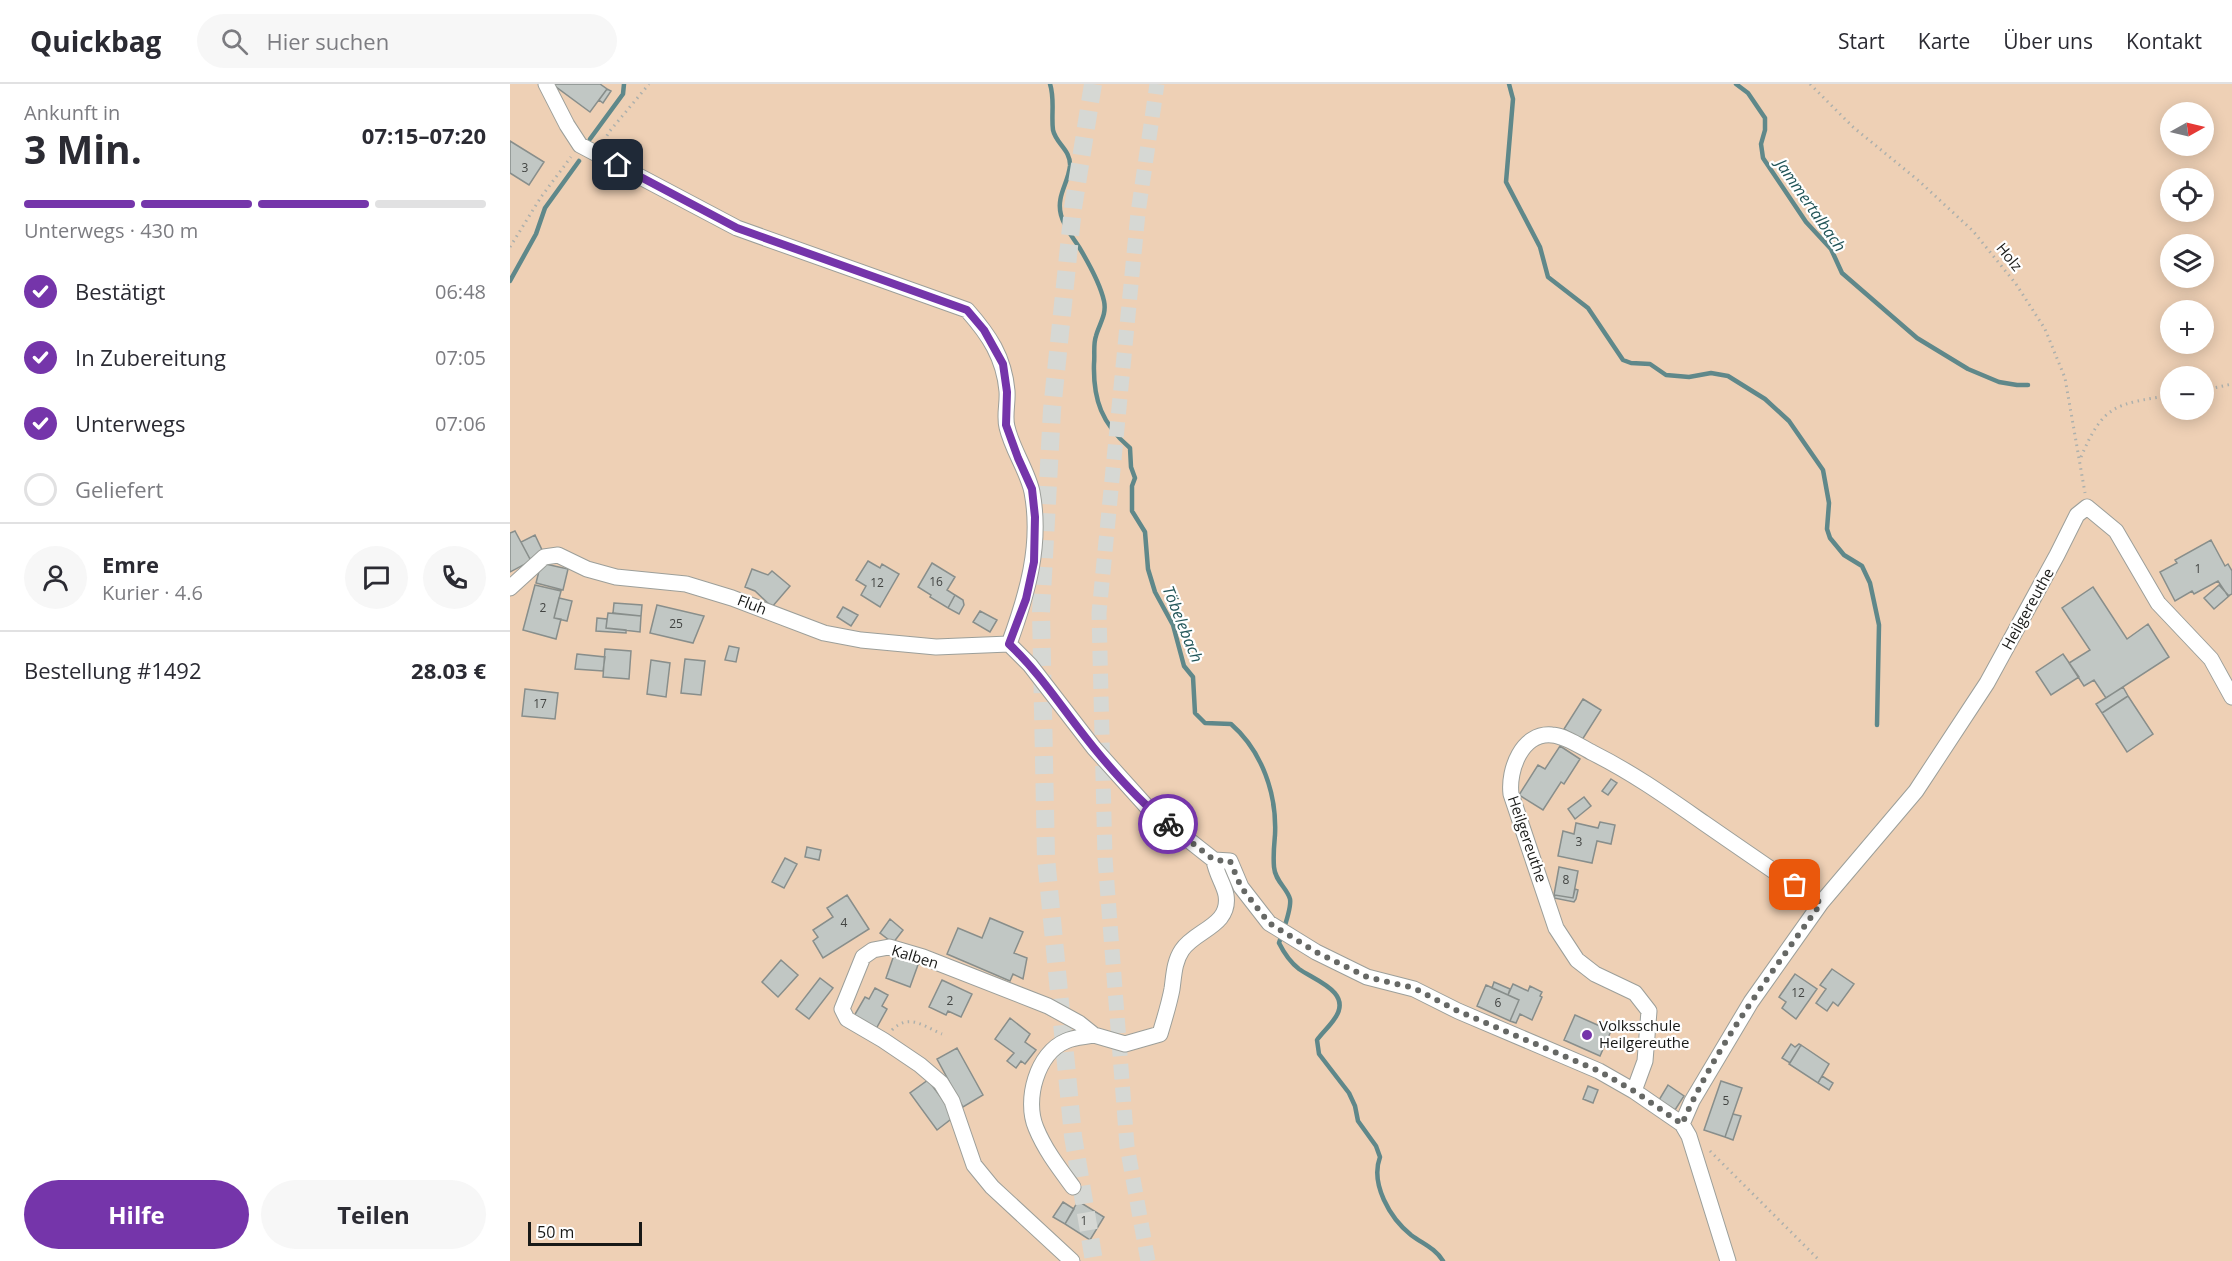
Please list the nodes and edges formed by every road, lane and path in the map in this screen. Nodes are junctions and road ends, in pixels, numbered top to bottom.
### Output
1 (546, 84) edge
2 (650, 84) edge
3 (1810, 84) edge
4 (580, 145) junction
5 (598, 154) junction
6 (510, 248) edge
7 (2232, 384) edge
8 (2214, 388) edge
9 (2160, 397) edge
10 (2080, 459) junction
11 (2087, 507) junction
12 (510, 588) edge
13 (1009, 644) junction
14 (2232, 697) edge
15 (1214, 860) junction
16 (1821, 903) junction
17 (942, 1034) dead end
18 (1094, 1035) junction
19 (883, 1040) junction
20 (1634, 1091) junction
21 (1682, 1124) junction
22 (1710, 1151) dead end
23 (1073, 1187) dead end
24 (1072, 1261) edge
25 (1728, 1261) edge
26 (1820, 1261) edge

1 - 4 street
2 - 5 path
3 - 10 path, Holz
4 - 5 street
4 - 6 path
5 - 13 street
7 - 8 path
9 - 10 path
10 - 11 path, Holz
11 - 14 street
11 - 16 street, Heilgereuthe
12 - 13 street, Fluh
13 - 15 street
15 - 18 street, Kalben
15 - 20 street
16 - 20 street, Heilgereuthe
16 - 21 street, Heilgereuthe
17 - 19 path
18 - 19 street, Kalben
18 - 23 street
19 - 24 street, Kalben
20 - 21 street
21 - 25 street
22 - 26 path

